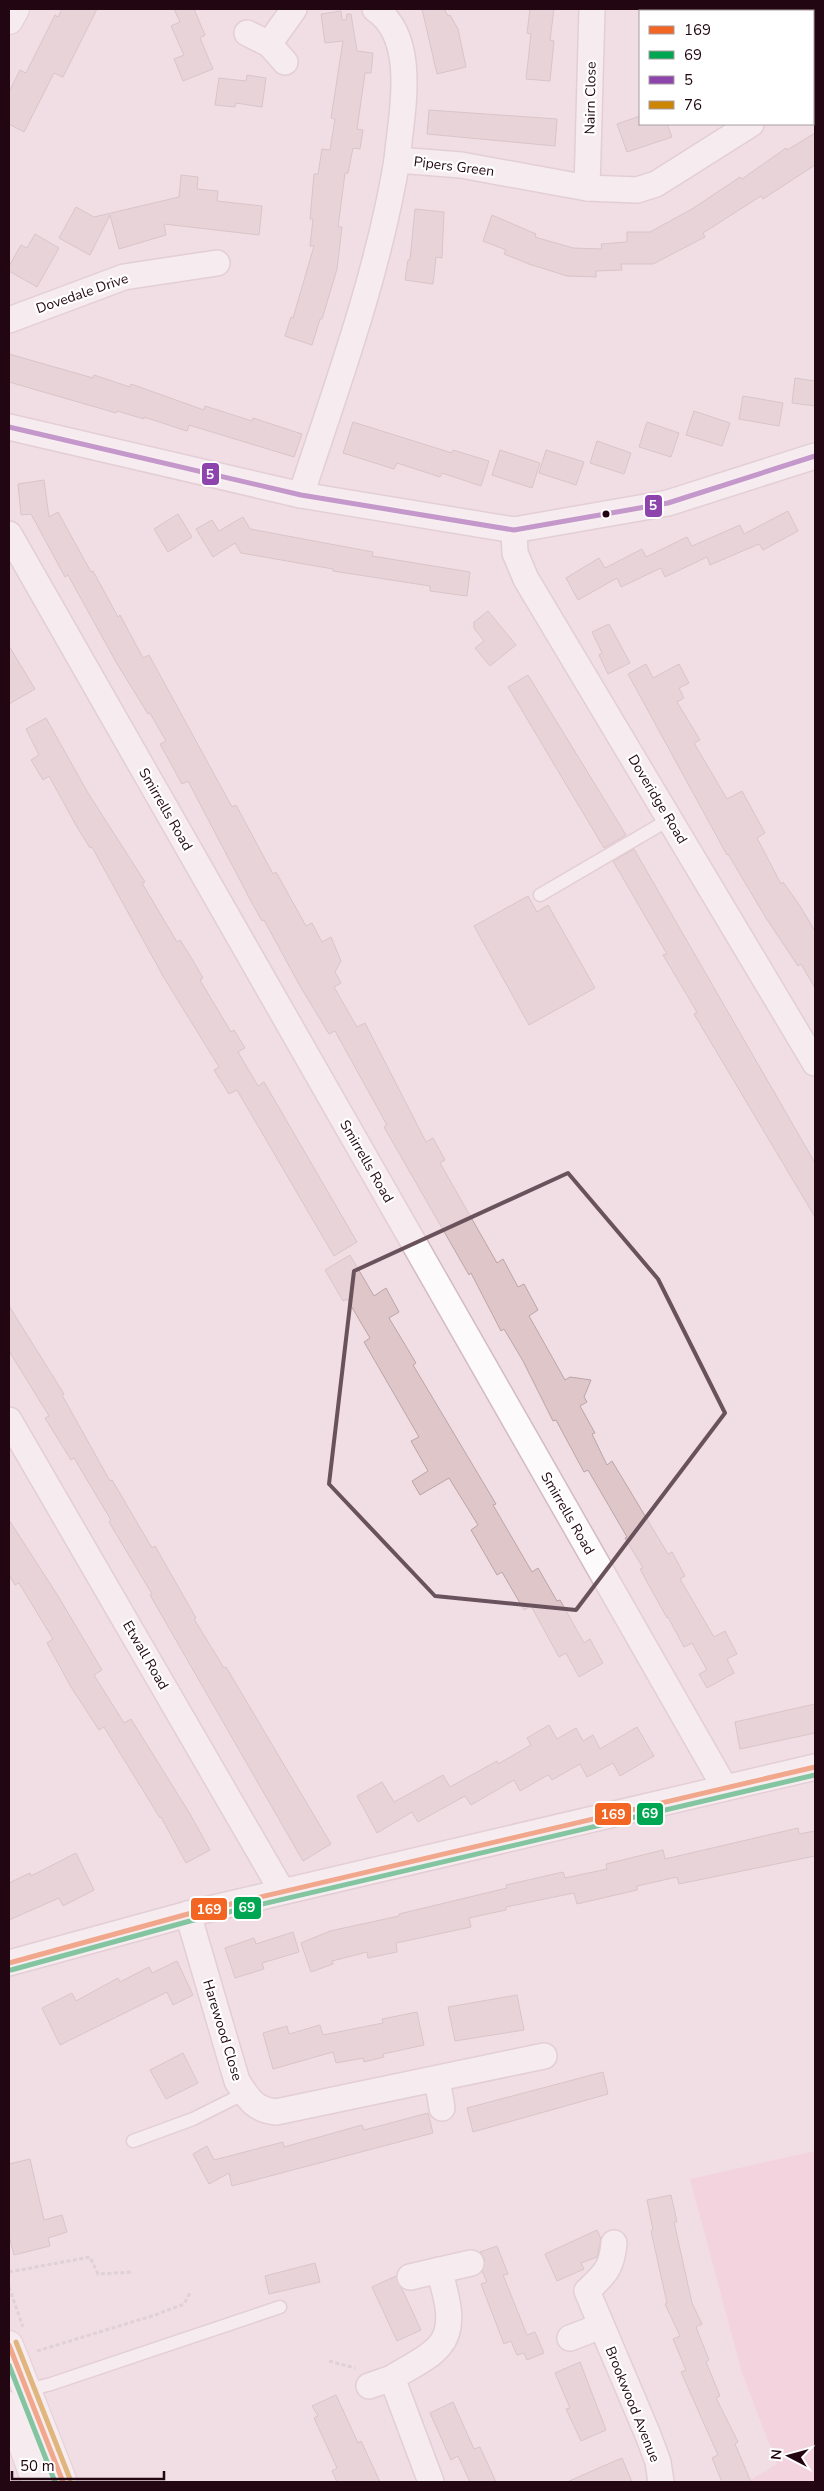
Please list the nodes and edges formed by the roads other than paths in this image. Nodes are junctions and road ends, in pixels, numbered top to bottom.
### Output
1 (15, 9) edge
2 (294, 9) edge
3 (375, 9) edge
4 (592, 9) edge
5 (9, 20) edge
6 (246, 33) dead end
7 (749, 125) edge
8 (397, 160) junction
9 (588, 188) junction
10 (217, 262) dead end
11 (9, 320) edge
12 (9, 427) edge
13 (815, 456) edge
14 (301, 495) junction
15 (514, 530) junction
16 (9, 534) edge
17 (670, 819) junction
18 (540, 895) dead end
19 (815, 1063) edge
20 (9, 1420) edge
21 (815, 1767) edge
22 (725, 1788) junction
23 (282, 1891) junction
24 (188, 1914) junction
25 (9, 1963) edge
26 (544, 2056) dead end
27 (437, 2079) junction
28 (245, 2093) junction
29 (442, 2108) dead end
30 (133, 2141) dead end
31 (614, 2243) dead end
32 (471, 2263) dead end
33 (440, 2270) junction
34 (410, 2276) dead end
35 (280, 2307) dead end
36 (601, 2326) junction
37 (570, 2338) dead end
38 (20, 2347) edge
39 (392, 2378) junction
40 (369, 2386) dead end
41 (19, 2398) edge
42 (36, 2482) edge
43 (63, 2482) edge
44 (431, 2482) edge
45 (661, 2482) edge

1 - 5 street
2 - 6 street
3 - 8 street
4 - 9 street, Nairn Close
7 - 9 street, Pipers Green
8 - 9 street, Pipers Green
8 - 14 street, Pipers Green
10 - 11 street, Dovedale Drive
12 - 14 street
13 - 15 street
14 - 15 street
15 - 17 street, Doveridge Road
16 - 22 street, Smirrells Road
17 - 18 lane
17 - 19 street, Doveridge Road
20 - 23 street, Etwall Road
21 - 22 street
22 - 23 street
23 - 24 street
24 - 25 street
24 - 28 street, Harewood Close
26 - 27 street, Harewood Close
27 - 28 street, Harewood Close
27 - 29 street
28 - 30 lane
31 - 36 street, Brookwood Avenue
32 - 33 street
33 - 34 street
33 - 39 street
35 - 41 lane
36 - 37 street
36 - 45 street, Brookwood Avenue
38 - 41 street
39 - 40 street
39 - 44 street
41 - 42 street
41 - 43 street

